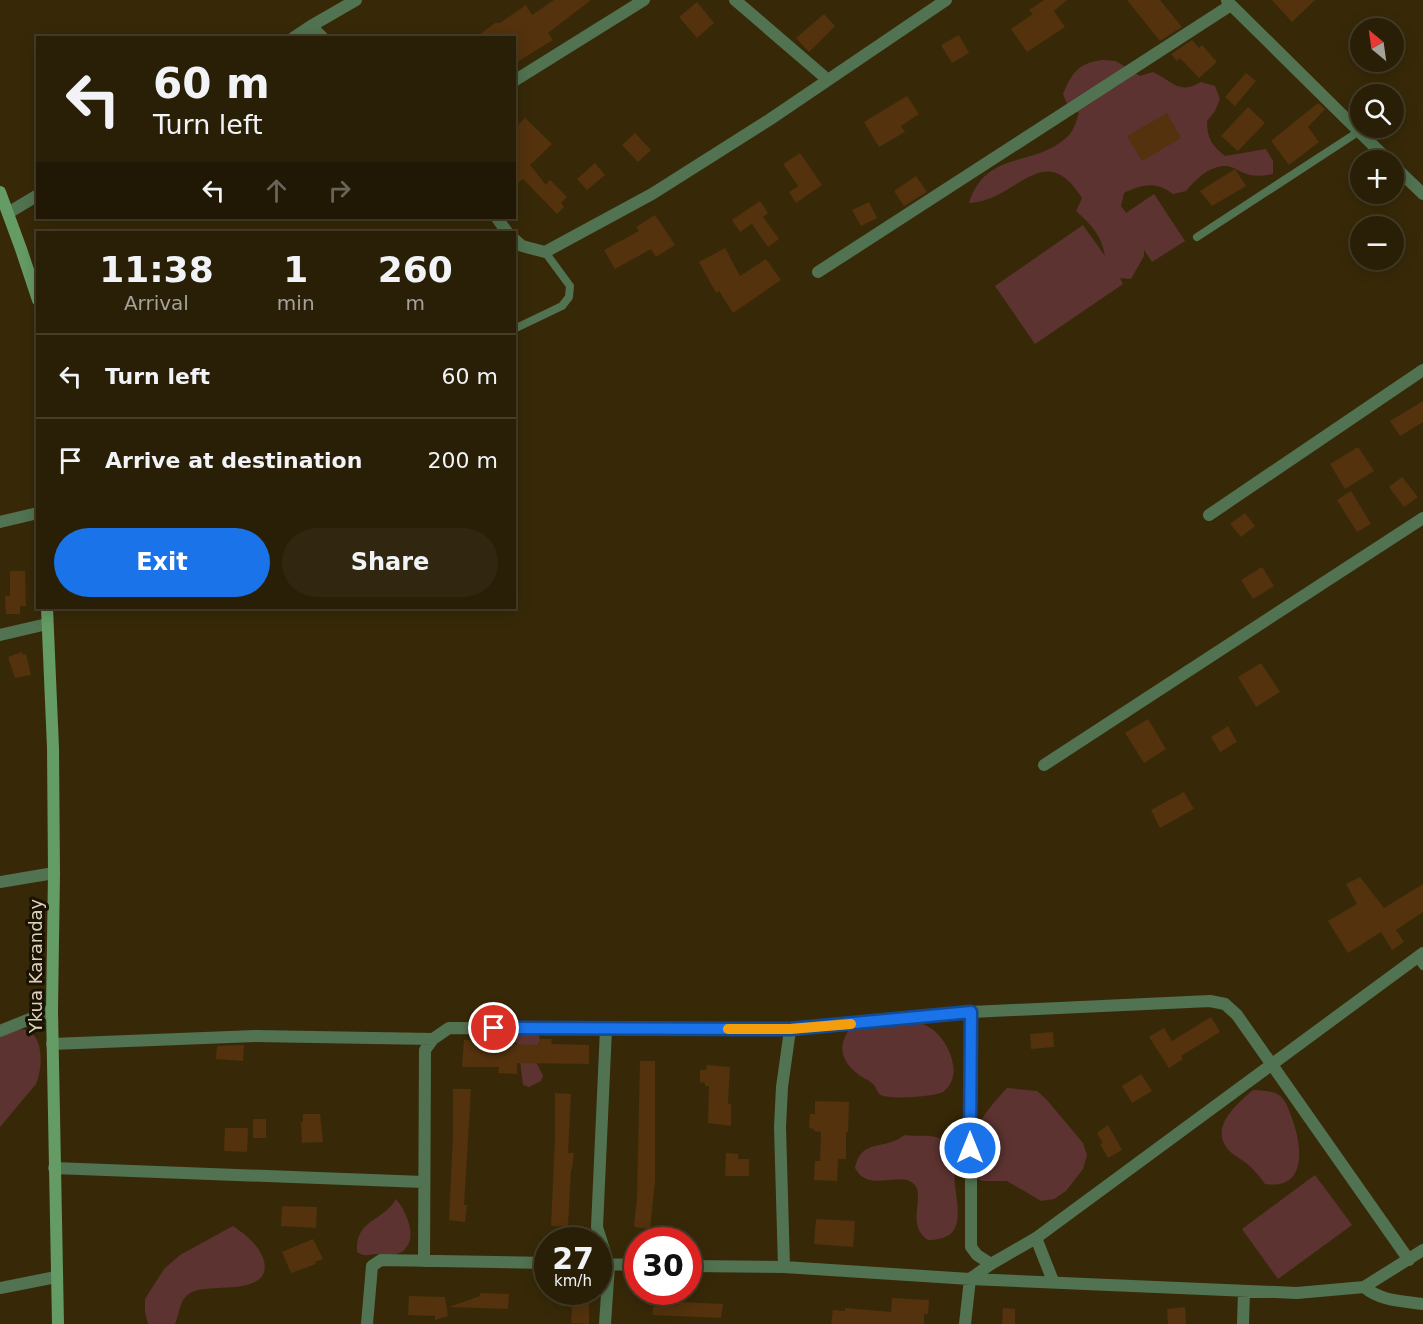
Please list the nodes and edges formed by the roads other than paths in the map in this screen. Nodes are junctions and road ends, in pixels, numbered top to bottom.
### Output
1 (356, 0) edge
2 (645, 0) edge
3 (735, 0) edge
4 (946, 0) edge
5 (1228, 2) edge
6 (311, 27) junction
7 (296, 36) edge
8 (321, 36) edge
9 (516, 80) edge
10 (828, 80) junction
11 (1350, 124) edge
12 (1350, 137) edge
13 (1364, 138) edge
14 (1377, 150) edge
15 (1404, 176) edge
16 (0, 192) edge
17 (1423, 194) edge
18 (36, 196) edge
19 (8, 213) junction
20 (1197, 237) dead end
21 (516, 241) edge
22 (545, 252) junction
23 (818, 272) dead end
24 (36, 294) edge
25 (516, 328) edge
26 (1423, 370) edge
27 (36, 513) edge
28 (1209, 515) dead end
29 (1423, 518) edge
30 (0, 522) edge
31 (47, 609) edge
32 (47, 624) junction
33 (0, 635) edge
34 (1044, 765) dead end
35 (54, 873) junction
36 (0, 882) edge
37 (1421, 959) edge
38 (52, 1010) junction
39 (971, 1012) junction
40 (606, 1029) junction
41 (790, 1029) junction
42 (0, 1031) edge
43 (433, 1039) junction
44 (52, 1044) junction
45 (1271, 1063) junction
46 (54, 1168) junction
47 (423, 1182) junction
48 (597, 1227) edge
49 (1036, 1238) junction
50 (1423, 1250) edge
51 (1409, 1260) junction
52 (424, 1262) junction
53 (534, 1263) edge
54 (991, 1264) junction
55 (702, 1266) edge
56 (784, 1267) junction
57 (56, 1277) junction
58 (970, 1279) junction
59 (1053, 1281) junction
60 (1364, 1287) junction
61 (0, 1288) edge
62 (1244, 1291) junction
63 (1423, 1304) edge
64 (605, 1305) edge
65 (58, 1324) edge
66 (368, 1324) edge
67 (605, 1324) edge
68 (965, 1324) edge
69 (1243, 1324) edge

1 - 6 street
2 - 9 street
3 - 10 street
4 - 10 street
5 - 11 street
5 - 23 street
6 - 7 street
6 - 8 street
10 - 22 street
12 - 20 lane
13 - 14 street
15 - 17 street
16 - 19 street
18 - 19 street
19 - 24 street
21 - 22 street
22 - 25 lane
26 - 28 street
27 - 30 street
29 - 34 street
31 - 32 street, Ykua Karanday
32 - 33 street
32 - 35 street, Ykua Karanday
35 - 36 street
35 - 38 street, Ykua Karanday
37 - 45 street
38 - 42 street
38 - 44 street, Ykua Karanday
39 - 41 street
39 - 45 street
39 - 54 street
40 - 41 street
40 - 43 street
40 - 48 street
41 - 56 street
43 - 44 street
43 - 47 street
44 - 46 street, Ykua Karanday
45 - 49 street
45 - 51 street
46 - 47 street
46 - 57 street, Ykua Karanday
47 - 52 street
49 - 54 street
49 - 59 street
50 - 51 street
51 - 60 street
52 - 53 street
52 - 66 street
54 - 58 street
55 - 56 street
56 - 58 street
57 - 61 street
57 - 65 street, Ykua Karanday
58 - 59 street
58 - 68 street
59 - 62 street
60 - 62 street
60 - 63 street
62 - 69 street
64 - 67 street

